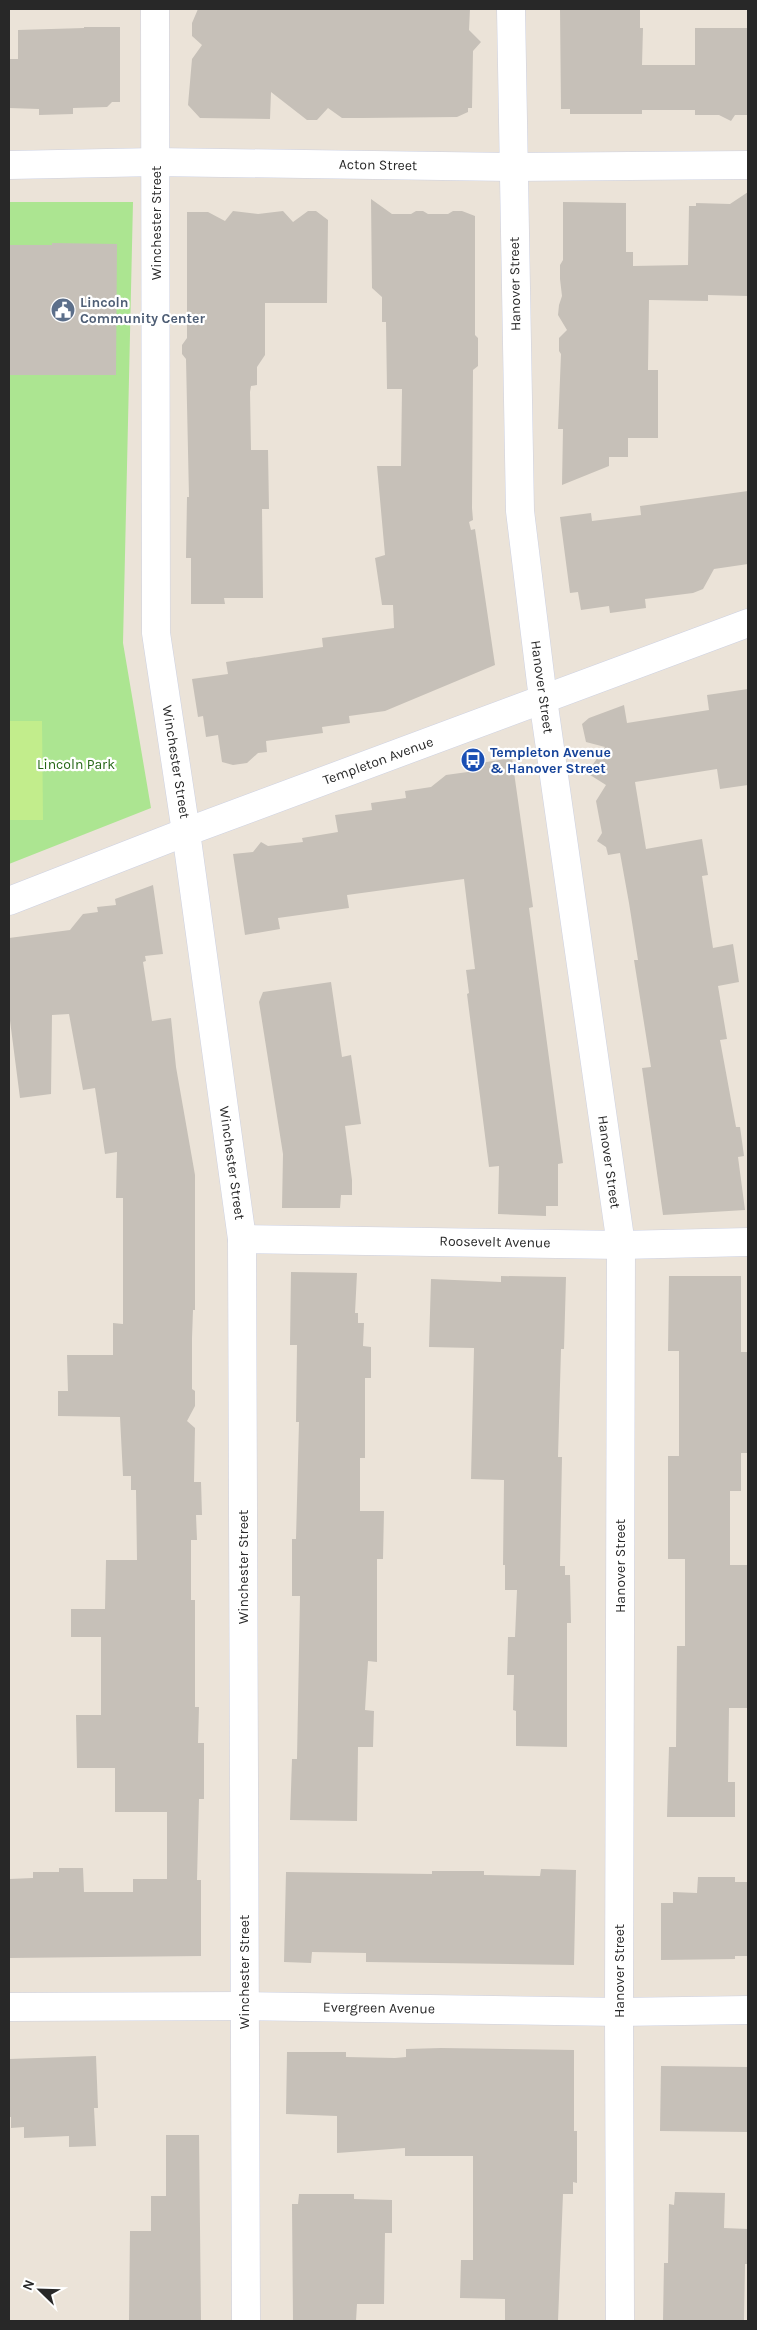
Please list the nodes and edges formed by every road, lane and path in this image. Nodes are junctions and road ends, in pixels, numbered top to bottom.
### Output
1 (155, 9) edge
2 (511, 9) edge
3 (156, 162) junction
4 (9, 165) edge
5 (748, 165) edge
6 (513, 167) junction
7 (748, 623) edge
8 (543, 699) junction
9 (186, 832) junction
10 (9, 901) edge
11 (242, 1239) junction
12 (748, 1242) edge
13 (621, 1245) junction
14 (244, 2006) junction
15 (9, 2007) edge
16 (748, 2010) edge
17 (619, 2012) junction
18 (246, 2321) edge
19 (620, 2321) edge

1 - 3 street, Winchester Street
2 - 6 street, Hanover Street
3 - 4 street, Acton Street
3 - 6 street, Acton Street
3 - 9 street, Winchester Street
5 - 6 street, Acton Street
6 - 8 street, Hanover Street
7 - 8 street, Templeton Avenue
8 - 9 street, Templeton Avenue
8 - 13 street, Hanover Street
9 - 10 street, Templeton Avenue
9 - 11 street, Winchester Street
11 - 13 street, Roosevelt Avenue
11 - 14 street, Winchester Street
12 - 13 street, Roosevelt Avenue
13 - 17 street, Hanover Street
14 - 15 street, Evergreen Avenue
14 - 17 street, Evergreen Avenue
14 - 18 street, Winchester Street
16 - 17 street, Evergreen Avenue
17 - 19 street, Hanover Street

